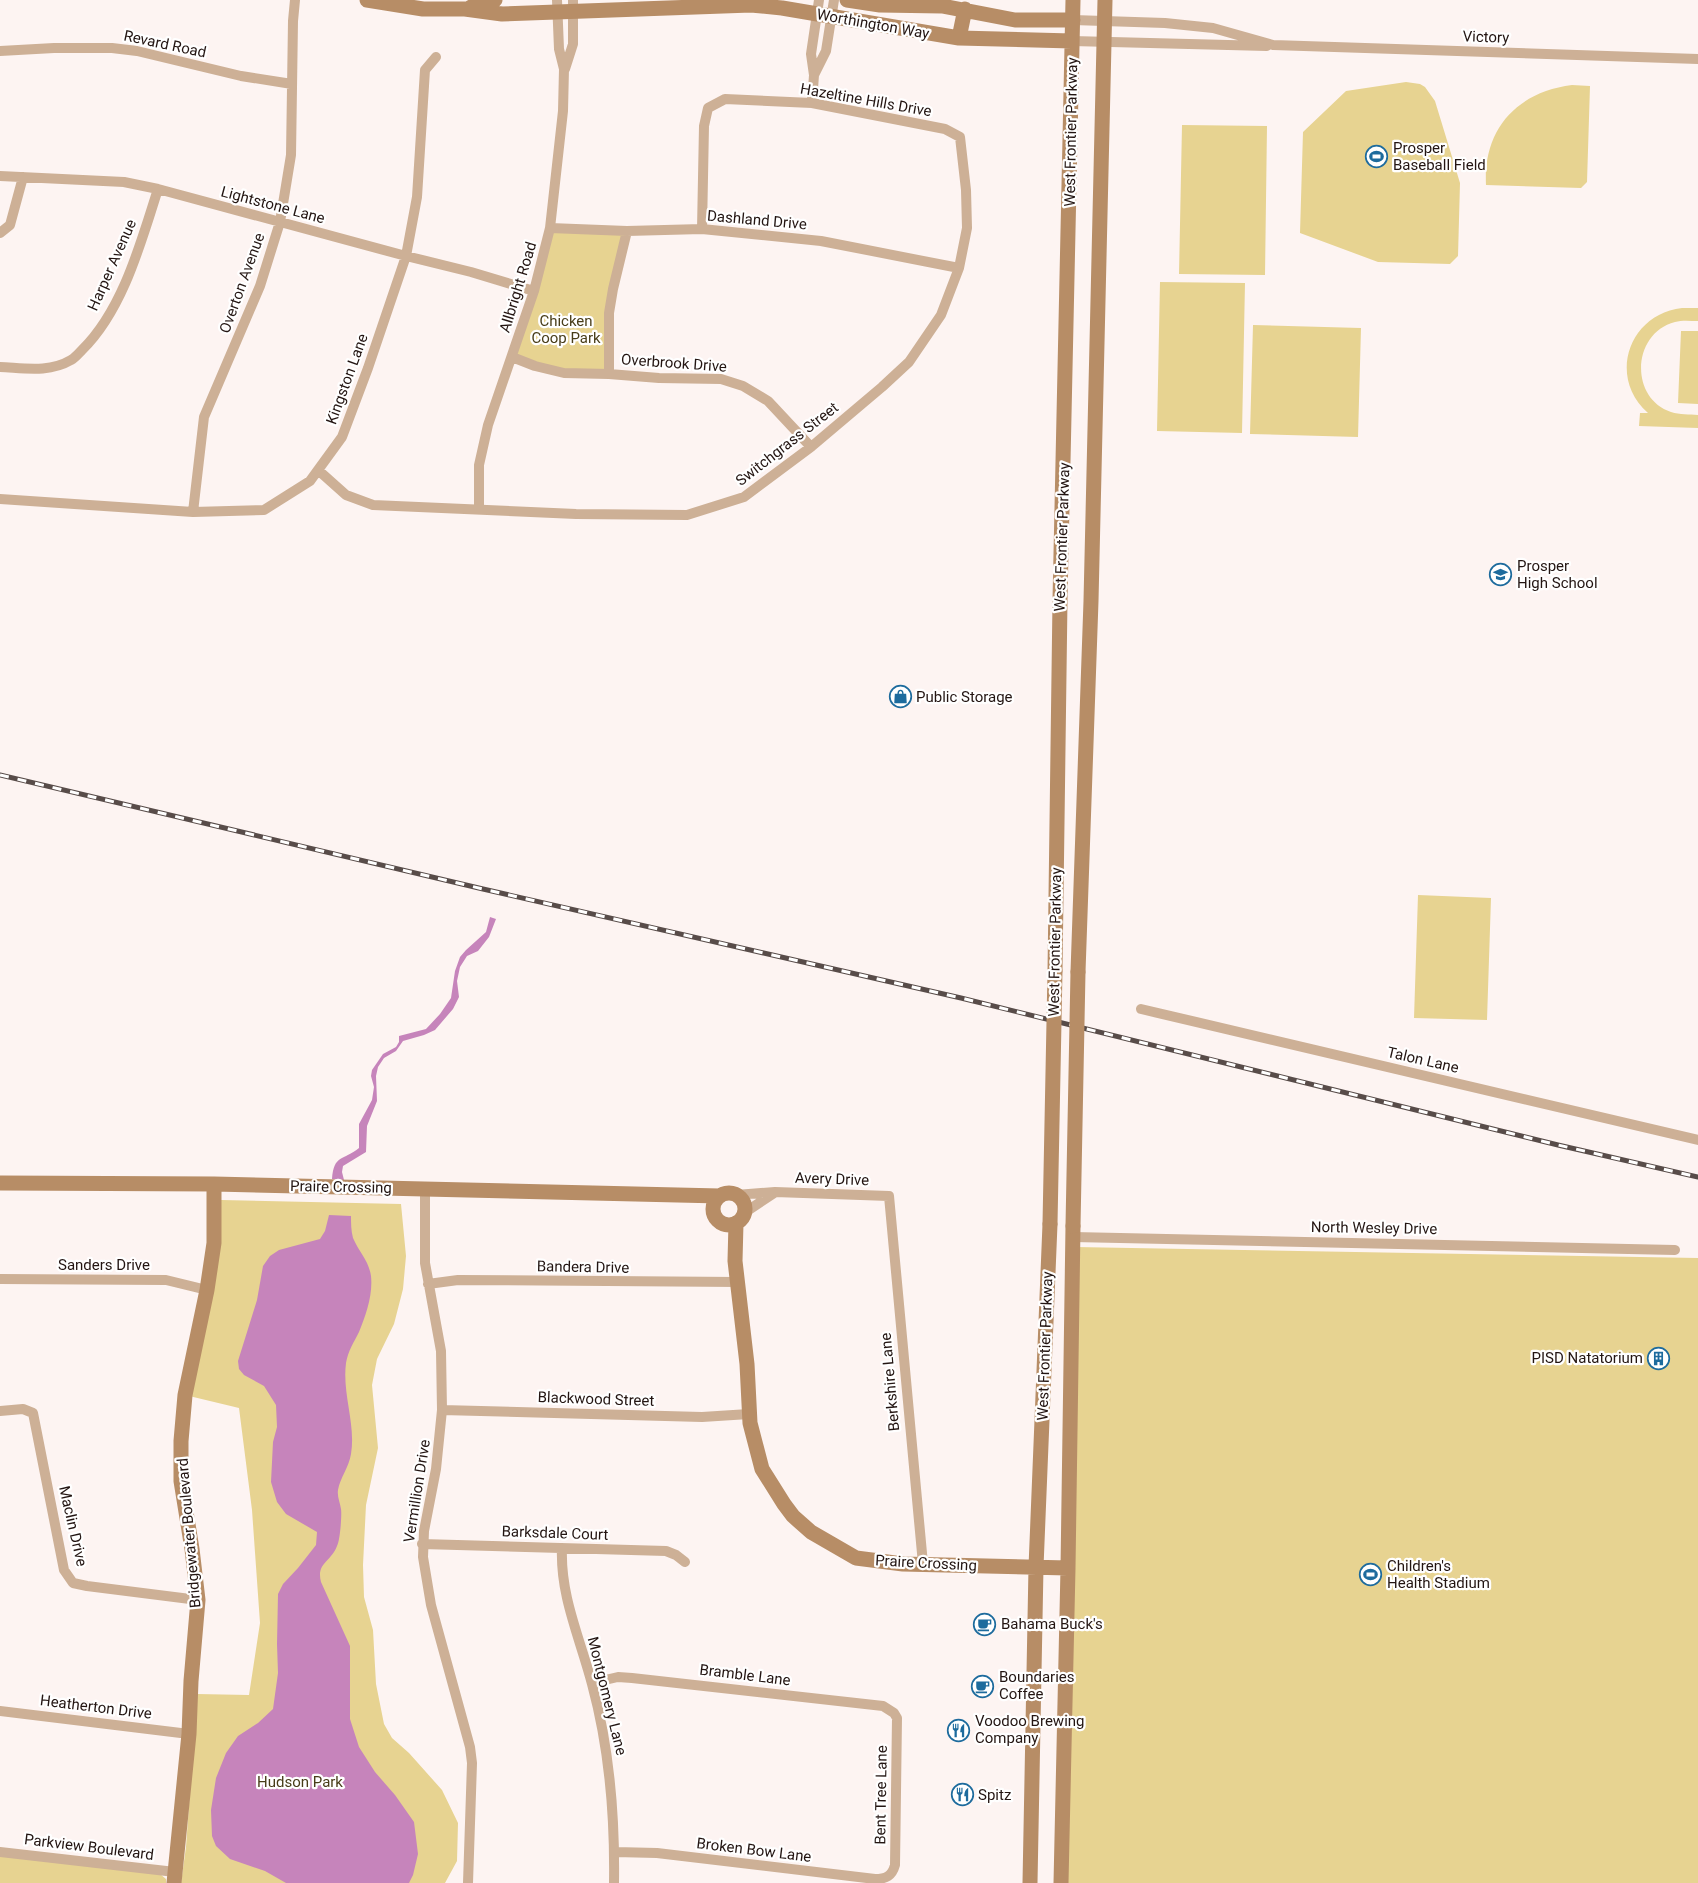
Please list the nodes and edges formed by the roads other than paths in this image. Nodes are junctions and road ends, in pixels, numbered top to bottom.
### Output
1 (296, 0) edge
2 (367, 0) edge
3 (495, 0) edge
4 (834, 0) edge
5 (847, 0) edge
6 (1074, 0) edge
7 (1104, 0) edge
8 (573, 5) edge
9 (557, 6) edge
10 (817, 7) edge
11 (465, 9) junction
12 (965, 9) junction
13 (832, 17) junction
14 (1074, 20) junction
15 (1104, 20) junction
16 (959, 38) junction
17 (1072, 41) junction
18 (1104, 42) junction
19 (1273, 45) junction
20 (0, 51) edge
21 (436, 57) dead end
22 (1698, 59) edge
23 (564, 70) junction
24 (814, 75) junction
25 (292, 84) junction
26 (812, 103) junction
27 (960, 137) joint
28 (0, 176) edge
29 (23, 177) junction
30 (158, 189) junction
31 (280, 222) junction
32 (550, 228) junction
33 (702, 230) junction
34 (627, 231) junction
35 (0, 233) edge
36 (406, 256) junction
37 (958, 268) junction
38 (534, 291) junction
39 (512, 358) junction
40 (0, 367) edge
41 (609, 374) junction
42 (811, 448) junction
43 (318, 470) junction
44 (0, 499) edge
45 (479, 509) junction
46 (193, 512) junction
47 (1141, 1009) dead end
48 (1698, 1140) edge
49 (0, 1183) edge
50 (214, 1184) junction
51 (424, 1188) junction
52 (775, 1192) junction
53 (736, 1195) junction
54 (889, 1196) joint
55 (717, 1203) junction
56 (740, 1218) junction
57 (721, 1223) junction
58 (1073, 1231) junction
59 (1675, 1250) dead end
60 (735, 1261) junction
61 (0, 1279) edge
62 (738, 1282) junction
63 (428, 1284) junction
64 (207, 1290) junction
65 (0, 1410) edge
66 (442, 1410) junction
67 (750, 1414) junction
68 (422, 1544) junction
69 (562, 1548) junction
70 (685, 1562) dead end
71 (923, 1564) junction
72 (1036, 1567) junction
73 (1068, 1568) junction
74 (198, 1600) junction
75 (592, 1683) junction
76 (0, 1711) edge
77 (894, 1713) joint
78 (189, 1734) junction
79 (0, 1852) edge
80 (615, 1852) junction
81 (889, 1877) joint
82 (174, 1878) edge
83 (468, 1883) edge
84 (614, 1883) edge
85 (1030, 1883) edge
86 (1061, 1883) edge

1 - 25 street, Overton Avenue
2 - 11 street, Worthington Way
3 - 11 street, Worthington Way
4 - 13 street
5 - 12 street, Worthington Way
6 - 14 street, West Frontier Parkway
7 - 15 street, West Frontier Parkway
8 - 9 street, Worthington Way
8 - 10 street, Worthington Way
8 - 23 street, Allbright Road
9 - 11 street, Worthington Way
9 - 23 street, Allbright Road
10 - 13 street, Worthington Way
10 - 24 street
12 - 14 street, Worthington Way
12 - 16 street
13 - 16 street, Worthington Way
13 - 24 street
14 - 15 street, Victory
14 - 17 street, West Frontier Parkway
15 - 18 street, West Frontier Parkway
15 - 19 street, Victory
16 - 17 street, Worthington Way
17 - 18 street, Victory
17 - 72 street, West Frontier Parkway, bridge
18 - 19 street, Victory
18 - 58 street, West Frontier Parkway, bridge
19 - 22 street, Victory
20 - 25 street, Revard Road
21 - 36 street, Kingston Lane
23 - 32 street, Allbright Road
24 - 26 street
25 - 31 street, Overton Avenue
26 - 27 street, Hazeltine Hills Drive
26 - 33 street, Hazeltine Hills Drive
27 - 37 street, Switchgrass Street
28 - 29 street, Lightstone Lane
29 - 30 street, Lightstone Lane
29 - 35 street
30 - 31 street, Lightstone Lane
30 - 40 street, Harper Avenue
31 - 36 street, Lightstone Lane
31 - 46 street, Overton Avenue
32 - 34 street, Dashland Drive
32 - 38 street, Allbright Road
33 - 34 street, Dashland Drive
33 - 37 street, Dashland Drive
34 - 41 street
36 - 38 street, Lightstone Lane
36 - 43 street, Kingston Lane
37 - 42 street, Switchgrass Street
38 - 39 street, Allbright Road
39 - 41 street, Overbrook Drive
39 - 45 street, Allbright Road
41 - 42 street, Overbrook Drive
42 - 45 street, Switchgrass Street
43 - 45 street, Switchgrass Street
43 - 46 street, Kingston Lane
44 - 46 street, Kingston Lane
47 - 48 street, Talon Lane
49 - 50 street, Praire Crossing
50 - 51 street, Praire Crossing
50 - 64 street, Bridgewater Boulevard
51 - 55 street, Praire Crossing
51 - 63 street, Vermillion Drive
52 - 53 street, Avery Drive
52 - 54 street, Avery Drive
52 - 56 street, Avery Drive
53 - 55 street
53 - 56 street
54 - 71 street, Berkshire Lane
55 - 57 street
56 - 57 street
56 - 60 street, Praire Crossing
57 - 60 street, Praire Crossing
58 - 59 street, North Wesley Drive
58 - 73 street, West Frontier Parkway
60 - 62 street, Praire Crossing
61 - 64 street, Sanders Drive
62 - 63 street, Bandera Drive
62 - 67 street, Praire Crossing
63 - 66 street, Vermillion Drive
64 - 74 street, Bridgewater Boulevard
65 - 74 street, Maclin Drive
66 - 67 street, Blackwood Street
66 - 68 street, Vermillion Drive
67 - 71 street, Praire Crossing
68 - 69 street, Barksdale Court
68 - 83 street, Vermillion Drive
69 - 70 street, Barksdale Court
69 - 75 street, Montgomery Lane
71 - 72 street, Praire Crossing
72 - 73 street, Praire Crossing
72 - 85 street, West Frontier Parkway
73 - 86 street, West Frontier Parkway
74 - 78 street, Bridgewater Boulevard
75 - 77 street, Bramble Lane
75 - 80 street, Montgomery Lane
76 - 78 street, Heatherton Drive
77 - 81 street, Bent Tree Lane
78 - 82 street, Bridgewater Boulevard
79 - 82 street, Parkview Boulevard
80 - 81 street, Broken Bow Lane
80 - 84 street, Montgomery Lane

